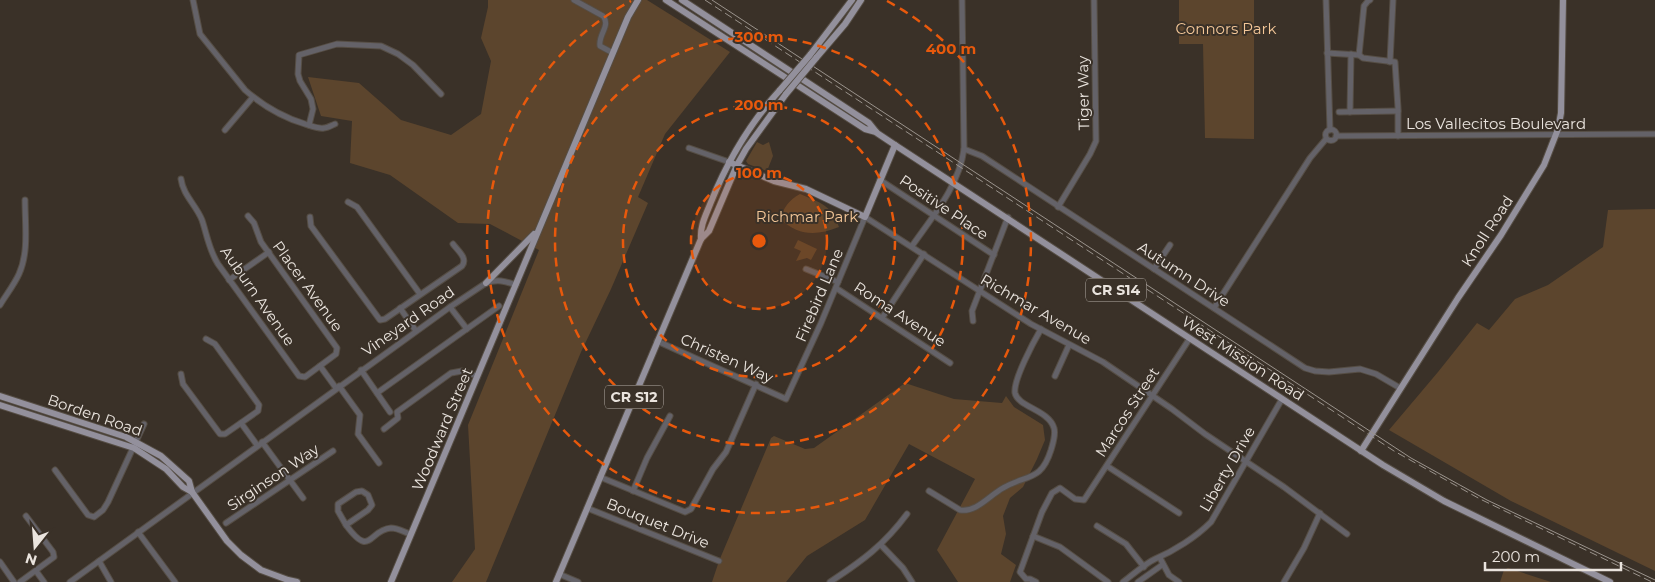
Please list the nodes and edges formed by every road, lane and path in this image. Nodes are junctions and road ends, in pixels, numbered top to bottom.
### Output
1 (193, 0) edge
2 (574, 0) edge
3 (638, 0) edge
4 (666, 0) edge
5 (682, 0) edge
6 (852, 0) edge
7 (861, 0) edge
8 (962, 0) edge
9 (1094, 0) edge
10 (1326, 0) edge
11 (1370, 0) edge
12 (1393, 0) edge
13 (1563, 0) edge
14 (613, 53) junction
15 (1327, 53) junction
16 (1351, 54) junction
17 (1359, 55) junction
18 (813, 56) junction
19 (1390, 62) junction
20 (783, 92) junction
21 (441, 94) dead end
22 (253, 97) junction
23 (1398, 111) junction
24 (1339, 112) dead end
25 (1350, 112) junction
26 (335, 124) dead end
27 (309, 125) junction
28 (225, 130) dead end
29 (1330, 130) junction
30 (877, 132) junction
31 (1655, 134) edge
32 (1556, 135) junction
33 (1336, 136) junction
34 (1398, 136) junction
35 (1326, 138) junction
36 (895, 145) junction
37 (689, 148) dead end
38 (964, 149) junction
39 (728, 162) junction
40 (737, 166) junction
41 (180, 179) dead end
42 (880, 180) junction
43 (954, 182) junction
44 (25, 200) dead end
45 (348, 202) dead end
46 (1058, 207) junction
47 (933, 215) junction
48 (248, 216) dead end
49 (310, 217) dead end
50 (865, 217) junction
51 (1008, 217) junction
52 (538, 230) junction
53 (701, 239) junction
54 (453, 244) dead end
55 (1170, 245) dead end
56 (912, 246) junction
57 (269, 252) junction
58 (924, 254) junction
59 (994, 255) junction
60 (806, 269) dead end
61 (1154, 269) junction
62 (229, 280) junction
63 (486, 283) junction
64 (516, 285) junction
65 (837, 285) junction
66 (980, 291) junction
67 (420, 294) junction
68 (0, 305) edge
69 (499, 306) dead end
70 (450, 307) junction
71 (400, 308) junction
72 (1214, 308) junction
73 (882, 318) junction
74 (973, 321) dead end
75 (1041, 329) junction
76 (416, 330) junction
77 (466, 330) junction
78 (1190, 338) junction
79 (206, 339) dead end
80 (657, 341) junction
81 (1069, 344) junction
82 (950, 362) dead end
83 (320, 366) junction
84 (361, 370) junction
85 (181, 374) dead end
86 (477, 376) junction
87 (1054, 376) dead end
88 (756, 384) junction
89 (337, 387) junction
90 (1400, 388) junction
91 (377, 393) junction
92 (0, 396) edge
93 (1152, 396) junction
94 (786, 399) joint
95 (1282, 399) junction
96 (0, 405) edge
97 (390, 412) dead end
98 (670, 416) dead end
99 (241, 423) junction
100 (144, 424) dead end
101 (384, 429) dead end
102 (260, 444) junction
103 (135, 445) junction
104 (333, 451) dead end
105 (1361, 451) junction
106 (1246, 462) junction
107 (379, 463) dead end
108 (1107, 466) junction
109 (55, 470) dead end
110 (600, 477) junction
111 (290, 481) junction
112 (633, 491) junction
113 (929, 491) dead end
114 (192, 492) junction
115 (303, 498) dead end
116 (587, 508) junction
117 (1179, 512) dead end
118 (1320, 513) junction
119 (907, 514) dead end
120 (26, 516) dead end
121 (226, 523) dead end
122 (346, 525) junction
123 (1097, 526) dead end
124 (138, 532) junction
125 (410, 534) junction
126 (1347, 534) dead end
127 (1033, 536) junction
128 (881, 545) junction
129 (1160, 558) junction
130 (99, 561) junction
131 (719, 561) dead end
132 (0, 562) edge
133 (1162, 566) junction
134 (1144, 567) junction
135 (36, 570) junction
136 (559, 574) junction
137 (14, 582) edge
138 (20, 582) edge
139 (44, 582) edge
140 (70, 582) edge
141 (111, 582) edge
142 (175, 582) edge
143 (297, 582) edge
144 (390, 582) edge
145 (556, 582) edge
146 (578, 582) edge
147 (830, 582) edge
148 (912, 582) edge
149 (1036, 582) edge
150 (1108, 582) edge
151 (1123, 582) edge
152 (1138, 582) edge
153 (1179, 582) edge
154 (1284, 582) edge
155 (1610, 582) edge

1 - 22 street
2 - 14 street
3 - 14 main road
4 - 30 main road, West Mission Road / CR S14
5 - 30 main road, West Mission Road / CR S14
6 - 18 main road, CR S12
7 - 18 main road, CR S12
8 - 38 street
9 - 46 street, Tiger Way
10 - 15 street
11 - 17 street
12 - 19 street
13 - 32 main road, Knoll Road
14 - 52 main road
15 - 16 street
15 - 29 street
16 - 17 street
16 - 25 street
17 - 19 street
18 - 20 main road, CR S12, bridge
19 - 23 street
20 - 39 main road, CR S12
20 - 40 main road, CR S12
21 - 27 street
22 - 27 street
22 - 28 street
23 - 25 street
23 - 34 street
24 - 25 street
26 - 27 street
29 - 33 street
29 - 35 street
30 - 36 main road, West Mission Road / CR S14
31 - 32 street, Los Vallecitos Boulevard
32 - 34 street, Los Vallecitos Boulevard
32 - 90 main road, Knoll Road
33 - 34 street, Los Vallecitos Boulevard
33 - 35 street
35 - 72 street
36 - 42 main road, Firebird Lane
36 - 43 main road, West Mission Road / CR S14
37 - 39 street, Richmar Avenue
38 - 43 street
38 - 46 street, Autumn Drive
39 - 40 main road, Richmar Avenue
39 - 53 main road, CR S12
40 - 50 main road, Richmar Avenue
40 - 53 main road, CR S12
41 - 62 street, Auburn Avenue
42 - 47 street, Positive Place
42 - 50 main road, Firebird Lane
43 - 47 street
43 - 51 main road, West Mission Road / CR S14
44 - 68 street
45 - 67 street
46 - 61 street, Autumn Drive
47 - 56 street
47 - 59 street, Positive Place
48 - 57 street, Placer Avenue
49 - 71 street
50 - 56 street, Richmar Avenue
50 - 65 street, Firebird Lane
51 - 59 street
51 - 78 main road, West Mission Road / CR S14
52 - 63 main road
52 - 64 main road
53 - 80 main road, CR S12
54 - 67 street
55 - 61 street
56 - 58 street, Richmar Avenue
57 - 62 street
57 - 83 street, Placer Avenue
58 - 66 street, Richmar Avenue
58 - 73 street
59 - 66 street
60 - 65 street, Roma Avenue
61 - 72 street, Autumn Drive
62 - 83 street, Auburn Avenue
63 - 64 street
63 - 70 street, Vineyard Road
64 - 86 main road, Woodward Street
65 - 73 street, Roma Avenue
65 - 94 street, Firebird Lane
66 - 74 street
66 - 75 street, Richmar Avenue
67 - 71 street
69 - 77 street
70 - 76 street, Vineyard Road
70 - 77 street
71 - 76 street
72 - 90 street, Autumn Drive
73 - 82 street, Roma Avenue
75 - 81 street, Richmar Avenue
75 - 113 street
76 - 84 street, Vineyard Road
77 - 91 street
78 - 93 street, Marcos Street
78 - 95 main road, West Mission Road / CR S14
79 - 99 street
80 - 88 street, Christen Way
80 - 110 main road, CR S12
81 - 87 street
81 - 93 street, Richmar Avenue
83 - 89 street
84 - 89 street, Vineyard Road
84 - 91 street
85 - 99 street
86 - 101 street
86 - 125 main road, Woodward Street
88 - 94 street, Christen Way
88 - 112 street
89 - 102 street, Vineyard Road
89 - 107 street
90 - 105 main road, Knoll Road
91 - 97 street
92 - 103 main road, Borden Road
93 - 106 street, Richmar Avenue
93 - 108 street, Marcos Street
95 - 105 main road, West Mission Road / CR S14
95 - 106 street, Liberty Drive
96 - 103 main road, Borden Road
98 - 112 street
99 - 102 street
100 - 103 street
102 - 111 street
102 - 114 street, Vineyard Road
103 - 109 street
103 - 114 main road, Borden Road
104 - 111 street, Sirginson Way
105 - 155 main road, West Mission Road / CR S14
106 - 118 street, Richmar Avenue
106 - 129 street, Liberty Drive
108 - 117 street
108 - 127 street, Marcos Street
110 - 112 street
110 - 116 main road, CR S12
111 - 115 street
111 - 121 street, Sirginson Way
114 - 124 street, Vineyard Road
114 - 143 main road, Borden Road
116 - 131 street, Bouquet Drive
116 - 136 main road, CR S12
118 - 126 street, Richmar Avenue
118 - 154 street
119 - 128 street
120 - 135 street
122 - 122 street
122 - 125 street
123 - 134 street
124 - 130 street, Vineyard Road
124 - 142 street
125 - 144 main road, Woodward Street
127 - 149 street
127 - 150 street
128 - 147 street
128 - 148 street
129 - 133 street
129 - 134 street, Liberty Drive
130 - 140 street, Vineyard Road
130 - 141 street
132 - 137 street
133 - 152 street
133 - 153 street
134 - 151 street, Liberty Drive
135 - 138 street
135 - 139 street
136 - 145 main road, CR S12
136 - 146 street

